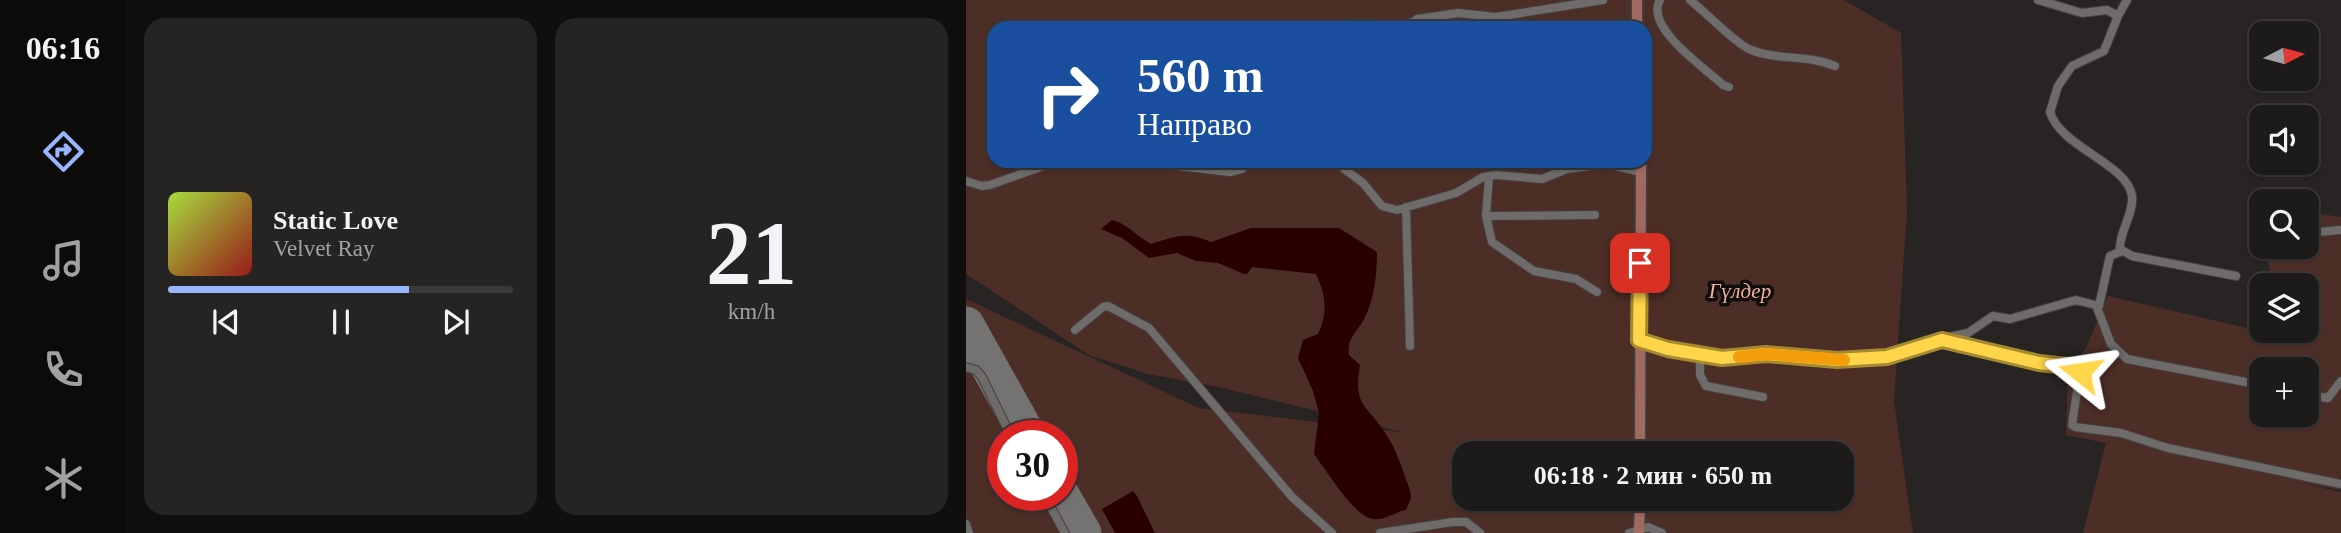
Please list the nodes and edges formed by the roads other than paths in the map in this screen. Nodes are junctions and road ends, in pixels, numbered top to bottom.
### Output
1 (1603, 0) edge
2 (1637, 0) edge
3 (1660, 0) edge
4 (1690, 0) edge
5 (2127, 0) edge
6 (2044, 1) edge
7 (2118, 16) junction
8 (1417, 21) edge
9 (1637, 21) edge
10 (1835, 66) dead end
11 (1729, 87) dead end
12 (1037, 168) edge
13 (1195, 168) edge
14 (1243, 168) edge
15 (1343, 168) edge
16 (1575, 168) edge
17 (1641, 168) edge
18 (1489, 177) junction
19 (966, 181) edge
20 (1406, 207) junction
21 (1595, 215) dead end
22 (1486, 216) junction
23 (2341, 230) edge
24 (2319, 232) edge
25 (2122, 251) junction
26 (2236, 276) dead end
27 (1597, 292) dead end
28 (2096, 305) junction
29 (1075, 330) dead end
30 (1639, 340) junction
31 (1942, 340) junction
32 (1410, 346) dead end
33 (1700, 355) junction
34 (966, 367) edge
35 (2341, 382) edge
36 (2249, 383) edge
37 (1763, 397) dead end
38 (2319, 397) edge
39 (1004, 420) edge
40 (1640, 441) edge
41 (2341, 484) edge
42 (1053, 511) edge
43 (1638, 511) edge
44 (966, 524) edge
45 (1636, 531) edge
46 (969, 533) edge
47 (1065, 533) edge
48 (1332, 533) edge
49 (1380, 533) edge
50 (1480, 533) edge
51 (1662, 533) edge

1 - 8 street
2 - 9 main road
3 - 11 street
4 - 10 street
5 - 7 street
6 - 7 street
7 - 25 street
12 - 19 street
13 - 14 street
15 - 20 street
16 - 18 street
17 - 30 main road
18 - 20 street
18 - 22 street
20 - 32 street
21 - 22 street
22 - 27 street
23 - 24 street
25 - 26 street
25 - 28 street
28 - 31 street
28 - 36 street
29 - 48 street
30 - 33 street
30 - 40 main road
31 - 33 street
31 - 41 street
33 - 37 street
34 - 39 street
35 - 38 street
42 - 47 street
43 - 45 main road
44 - 46 street
45 - 51 street
49 - 50 street

